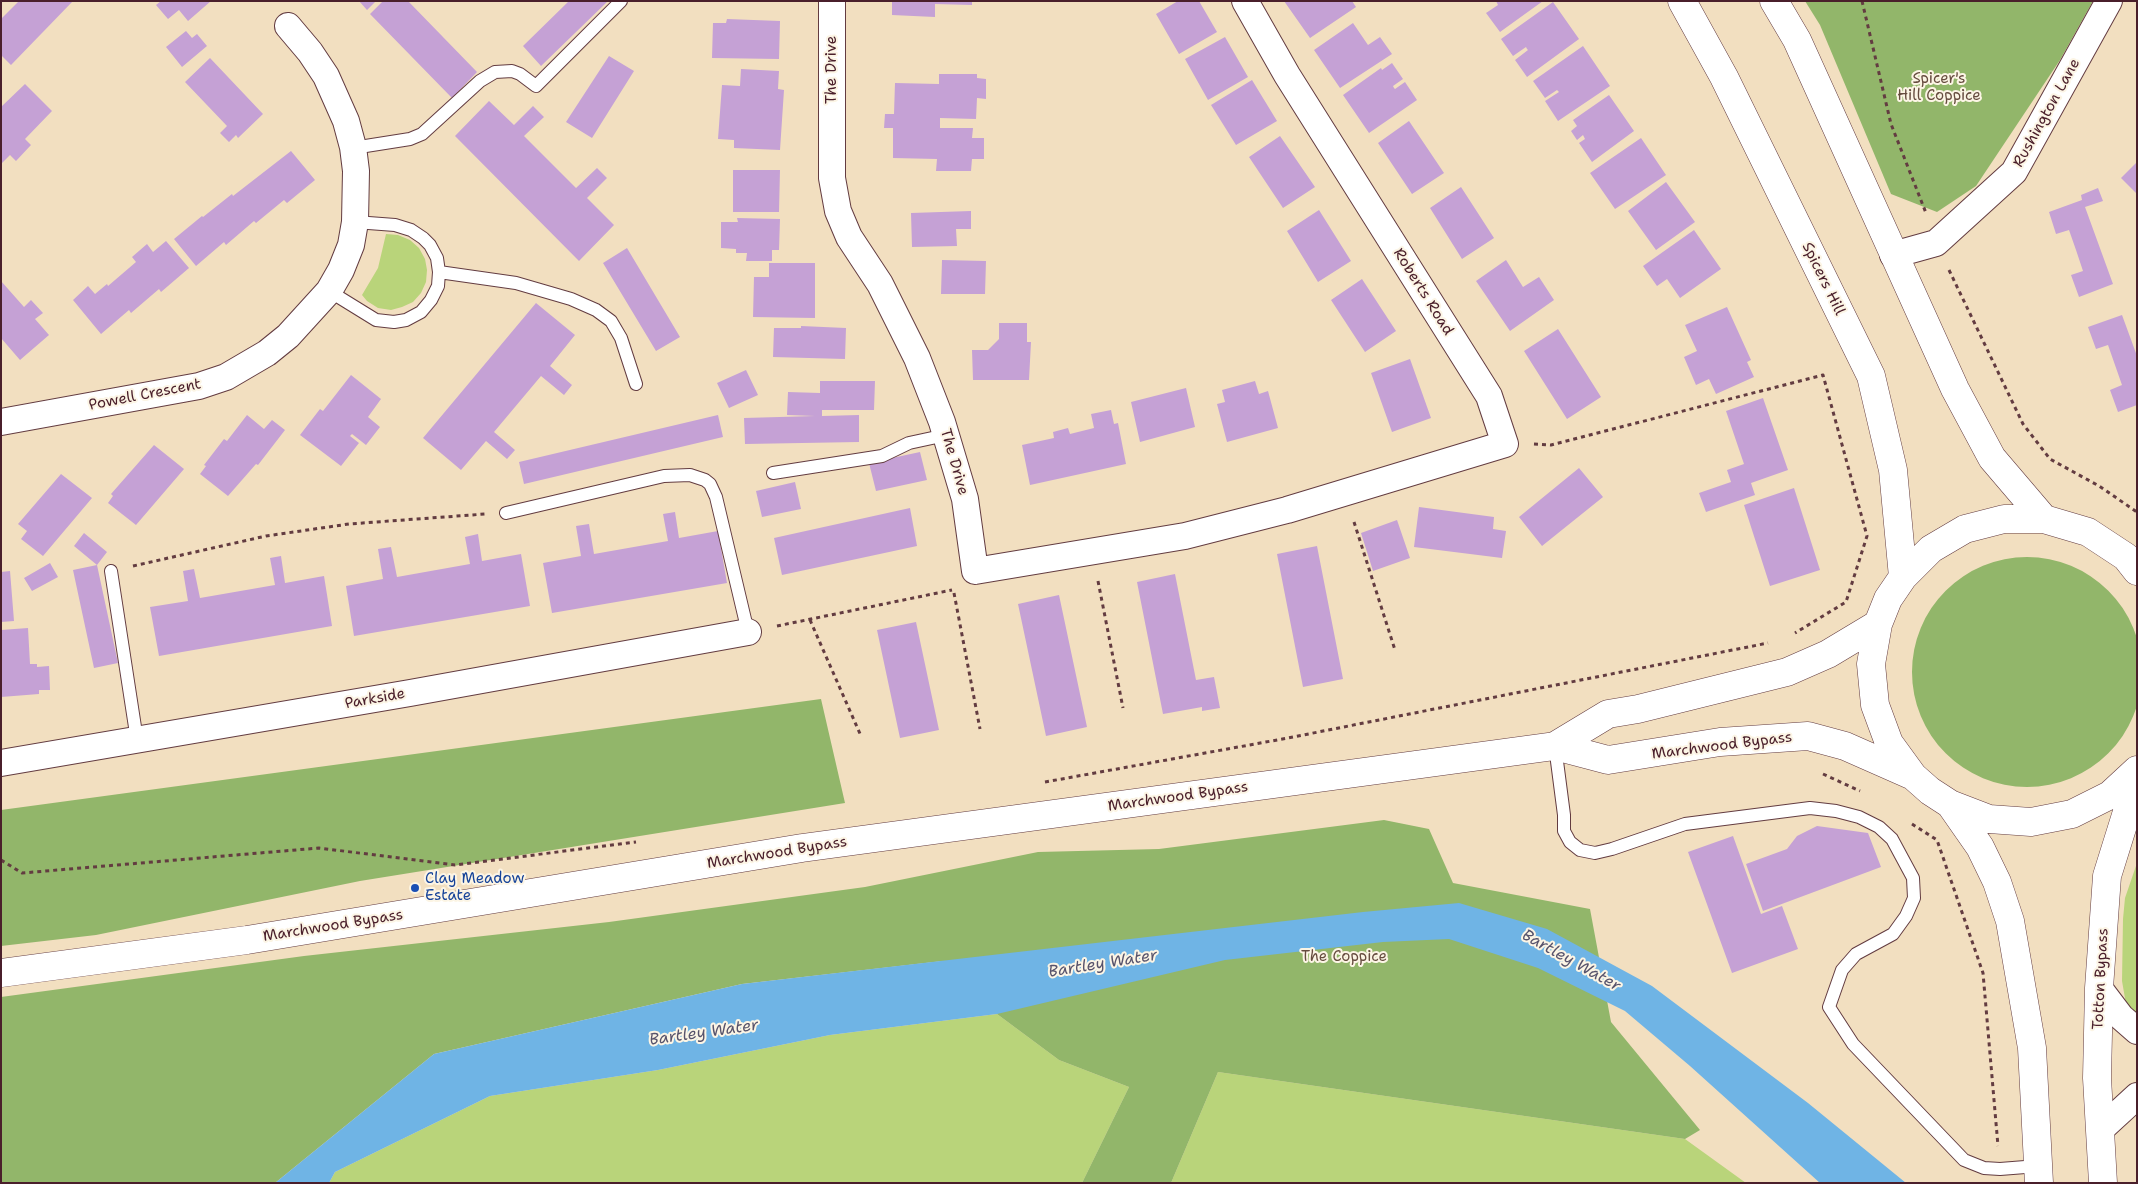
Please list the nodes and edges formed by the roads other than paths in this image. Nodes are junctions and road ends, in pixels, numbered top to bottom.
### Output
1 (621, 1) edge
2 (832, 1) edge
3 (1244, 1) edge
4 (1682, 1) edge
5 (1774, 1) edge
6 (2109, 1) edge
7 (288, 26) dead end
8 (353, 148) junction
9 (356, 222) junction
10 (1893, 255) junction
11 (439, 272) junction
12 (329, 291) junction
13 (636, 384) dead end
14 (1, 422) edge
15 (946, 435) junction
16 (774, 474) dead end
17 (1344, 492) joint
18 (506, 513) road end
19 (2044, 519) junction
20 (111, 571) road end
21 (2137, 571) edge
22 (1902, 577) junction
23 (1878, 624) junction
24 (748, 632) joint
25 (137, 740) junction
26 (1555, 746) junction
27 (1, 763) edge
28 (2137, 770) edge
29 (1914, 776) junction
30 (2137, 780) edge
31 (1950, 804) junction
32 (1, 973) edge
33 (2099, 988) junction
34 (2137, 1032) edge
35 (2137, 1096) edge
36 (2100, 1130) junction
37 (2039, 1174) edge
38 (2103, 1183) edge

1 - 8 lane
2 - 15 street, The Drive
3 - 17 street, Roberts Road
4 - 22 main road, Spicers Hill
5 - 10 main road
6 - 10 street, Rushington Lane
7 - 8 street, Powell Crescent
8 - 9 street, Powell Crescent
9 - 11 lane
9 - 12 street, Powell Crescent
10 - 19 main road
11 - 12 lane
11 - 13 lane
12 - 14 street, Powell Crescent
15 - 16 lane
15 - 17 street, The Drive
18 - 24 lane
19 - 21 main road
19 - 22 main road
20 - 25 lane
22 - 23 main road
23 - 26 main road, Marchwood Bypass
23 - 29 main road
24 - 25 street, Parkside
25 - 27 street, Parkside
26 - 29 main road, Marchwood Bypass
26 - 32 main road, Marchwood Bypass
26 - 37 lane
28 - 31 main road
29 - 31 main road
30 - 33 main road, Totton Bypass
31 - 37 main road
33 - 34 street
33 - 36 main road, Totton Bypass
35 - 36 street
36 - 38 main road, Totton Bypass

